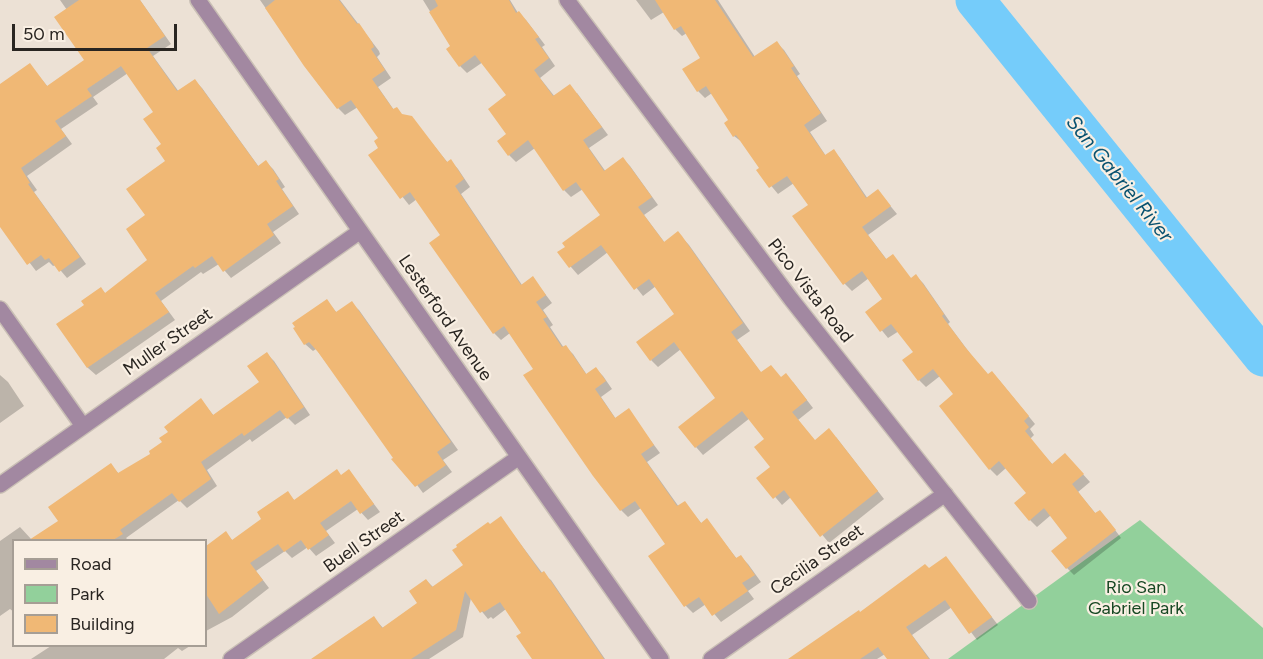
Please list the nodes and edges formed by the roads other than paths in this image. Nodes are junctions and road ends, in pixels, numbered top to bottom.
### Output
1 (198, 0) edge
2 (567, 0) edge
3 (359, 232) junction
4 (0, 309) edge
5 (83, 426) junction
6 (519, 457) junction
7 (0, 485) edge
8 (945, 494) junction
9 (1029, 602) dead end
10 (231, 659) edge
11 (661, 659) edge
12 (711, 659) edge

1 - 3 street, Lesterford Avenue
2 - 8 street, Pico Vista Road
3 - 5 street, Muller Street
3 - 6 street, Lesterford Avenue
4 - 5 street
5 - 7 street, Muller Street
6 - 10 street, Buell Street
6 - 11 street, Lesterford Avenue
8 - 9 street, Pico Vista Road
8 - 12 street, Cecilia Street

